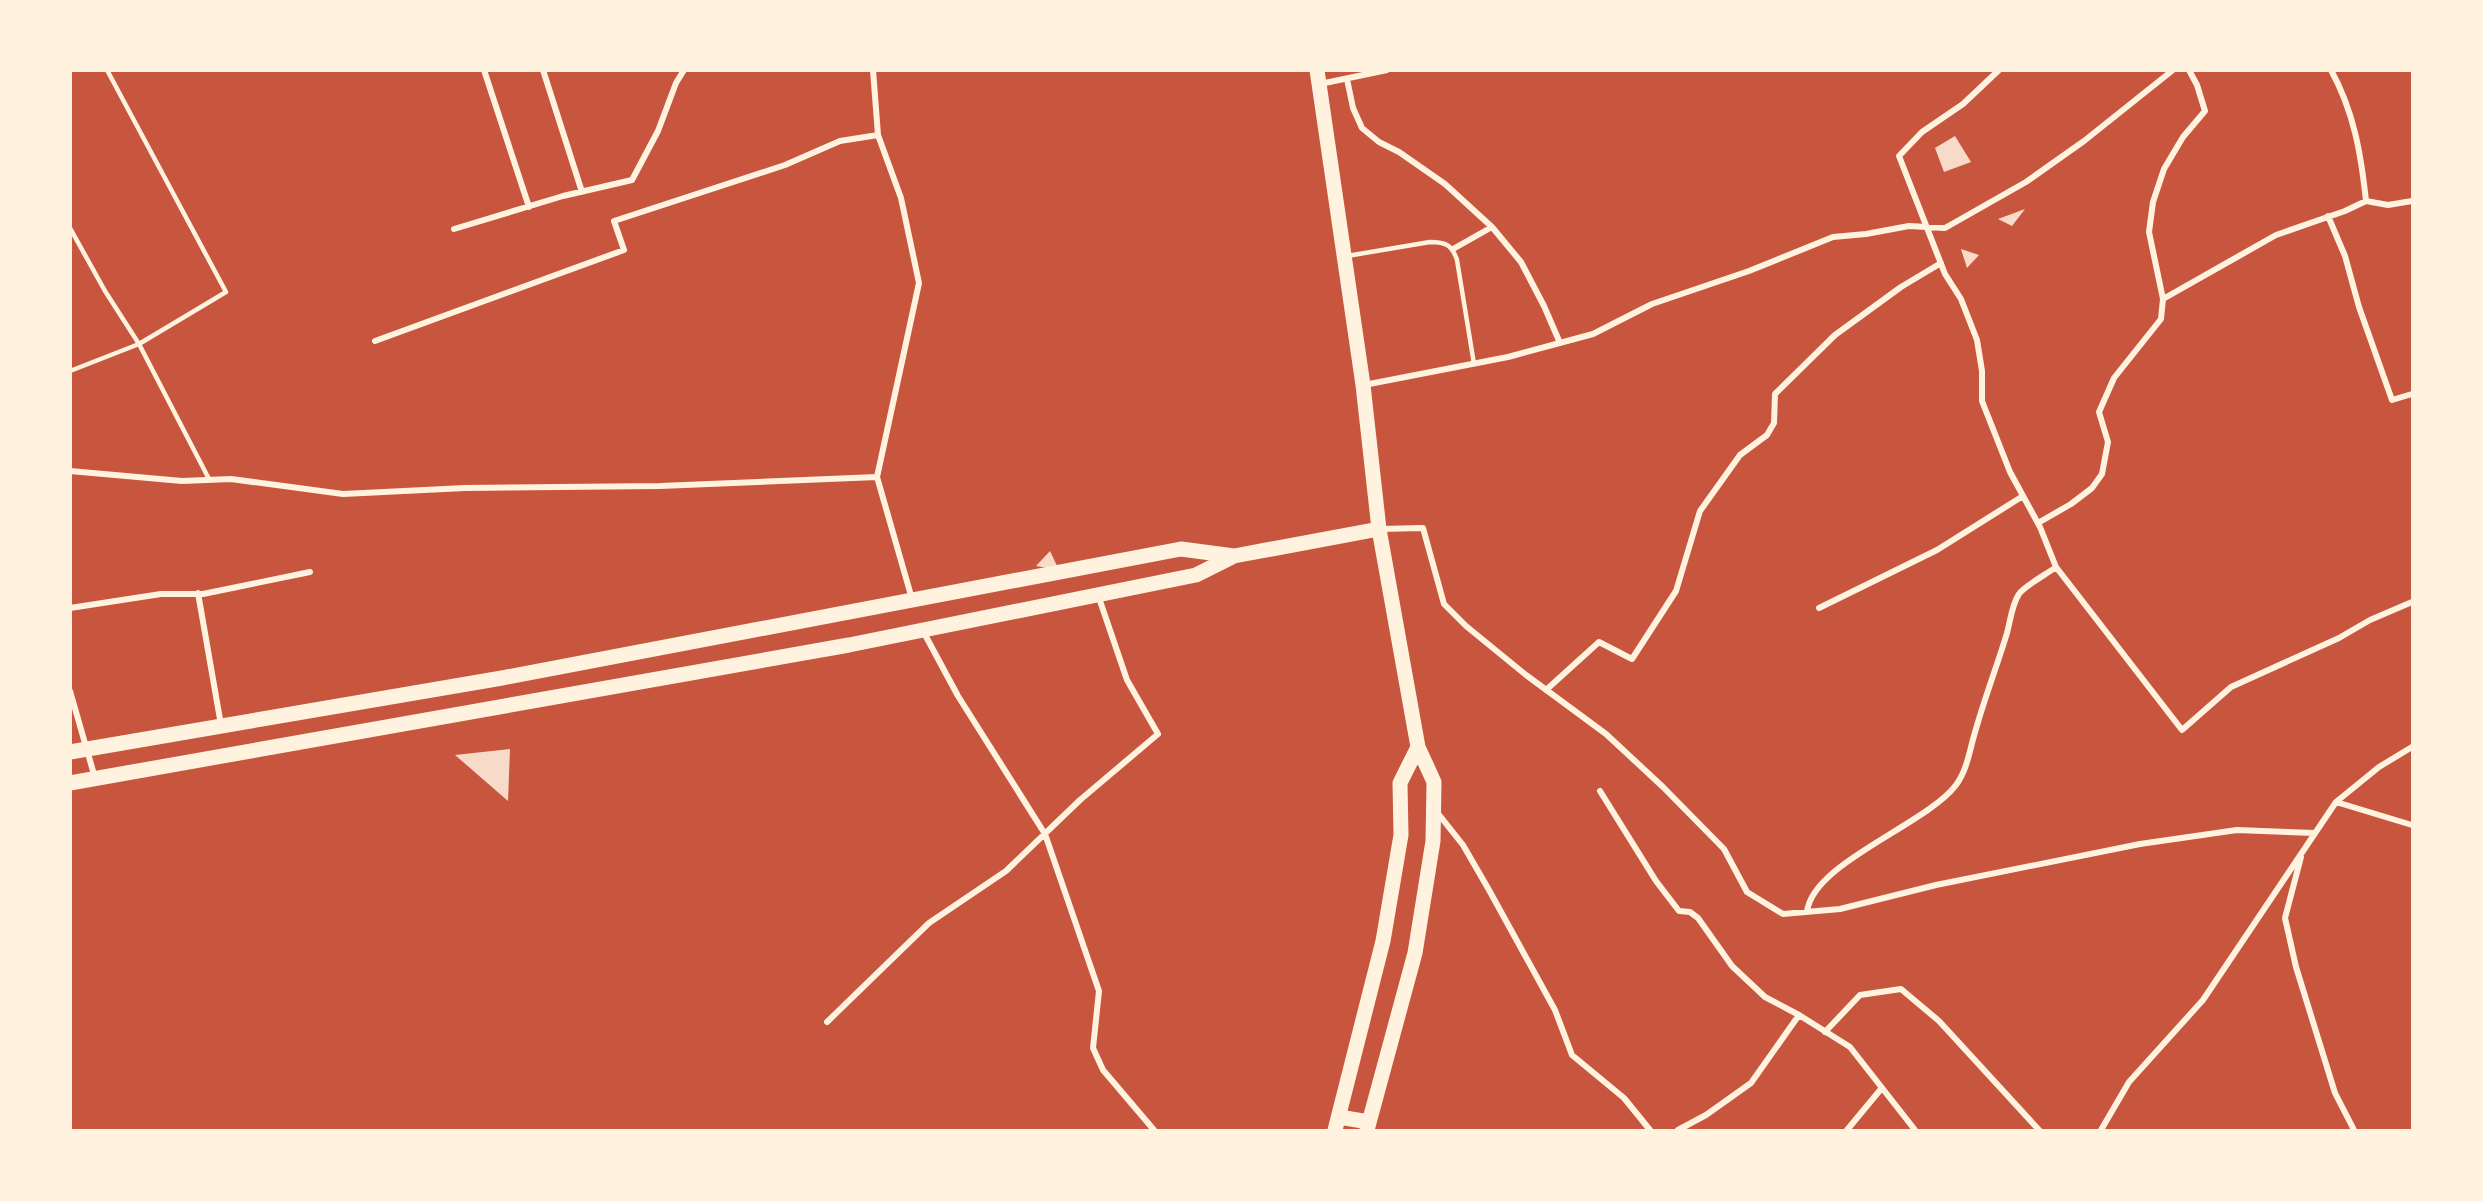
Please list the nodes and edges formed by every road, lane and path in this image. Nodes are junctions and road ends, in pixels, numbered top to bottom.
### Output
1 (107, 70) edge
2 (483, 70) edge
3 (543, 70) edge
4 (684, 70) edge
5 (873, 70) edge
6 (1387, 70) edge
7 (1999, 70) edge
8 (2172, 70) edge
9 (2189, 70) edge
10 (2331, 70) edge
11 (1318, 77) edge
12 (1347, 79) junction
13 (878, 135) junction
14 (582, 192) junction
15 (2366, 201) junction
16 (2412, 201) edge
17 (529, 207) junction
18 (2328, 216) junction
19 (1492, 227) junction
20 (1928, 227) junction
21 (70, 228) edge
22 (454, 229) dead end
23 (1453, 249) junction
24 (1345, 257) junction
25 (1941, 263) junction
26 (2163, 299) junction
27 (375, 341) dead end
28 (1560, 343) junction
29 (139, 344) junction
30 (1474, 364) junction
31 (70, 371) edge
32 (1363, 385) junction
33 (2412, 394) edge
34 (70, 471) edge
35 (877, 477) junction
36 (208, 480) junction
37 (2023, 496) junction
38 (2038, 523) junction
39 (1379, 529) junction
40 (1234, 556) junction
41 (2056, 567) junction
42 (310, 572) dead end
43 (198, 593) junction
44 (1098, 595) junction
45 (912, 600) junction
46 (2412, 602) edge
47 (70, 608) edge
48 (1820, 608) dead end
49 (922, 630) junction
50 (1546, 690) junction
51 (70, 691) edge
52 (221, 726) junction
53 (1418, 747) junction
54 (2412, 747) edge
55 (88, 749) junction
56 (70, 752) edge
57 (95, 778) junction
58 (70, 783) edge
59 (1600, 791) dead end
60 (2336, 802) junction
61 (1434, 808) junction
62 (2412, 825) edge
63 (2315, 833) junction
64 (1045, 834) junction
65 (2303, 850) junction
66 (1808, 912) junction
67 (1799, 1015) junction
68 (827, 1022) dead end
69 (1825, 1032) junction
70 (1881, 1089) junction
71 (1337, 1124) edge
72 (1368, 1126) edge
73 (1154, 1131) edge
74 (1650, 1131) edge
75 (1678, 1131) edge
76 (1847, 1131) edge
77 (1915, 1131) edge
78 (2039, 1131) edge
79 (2101, 1131) edge
80 (2354, 1131) edge

1 - 29 lane
2 - 17 street
3 - 14 street
4 - 14 street
5 - 13 street
6 - 12 street
7 - 20 street
8 - 20 street
9 - 26 street
10 - 15 street
11 - 12 street
11 - 24 main road
12 - 19 street
13 - 27 street
13 - 35 street
14 - 17 street
15 - 16 street
15 - 18 street
17 - 22 street
18 - 26 street
18 - 33 street
19 - 23 street
19 - 28 street
20 - 25 street
20 - 28 street
21 - 29 lane
23 - 24 lane
23 - 30 lane
24 - 32 main road
25 - 37 street
25 - 50 street
26 - 38 street
28 - 30 street
29 - 31 lane
29 - 36 lane
30 - 32 street
32 - 39 main road
34 - 36 street
35 - 36 street
35 - 45 street
37 - 38 street
37 - 48 street
38 - 41 street
39 - 40 main road
39 - 50 street
39 - 53 main road
40 - 44 main road
40 - 45 main road
41 - 46 street
41 - 66 street
42 - 43 street
43 - 47 street
43 - 52 street
44 - 49 main road
44 - 64 street
45 - 52 main road
49 - 57 main road
49 - 64 street
50 - 66 street
51 - 55 street
52 - 55 main road
53 - 61 main road
53 - 71 main road
54 - 60 street
55 - 56 main road
55 - 57 street
57 - 58 main road
59 - 67 street
60 - 62 street
60 - 63 street
61 - 72 main road
61 - 74 street
63 - 65 street
63 - 66 street
64 - 68 street
64 - 73 street
65 - 79 street
65 - 80 street
67 - 69 street
67 - 75 street
69 - 70 street
69 - 78 street
70 - 76 street
70 - 77 street
71 - 72 main road

